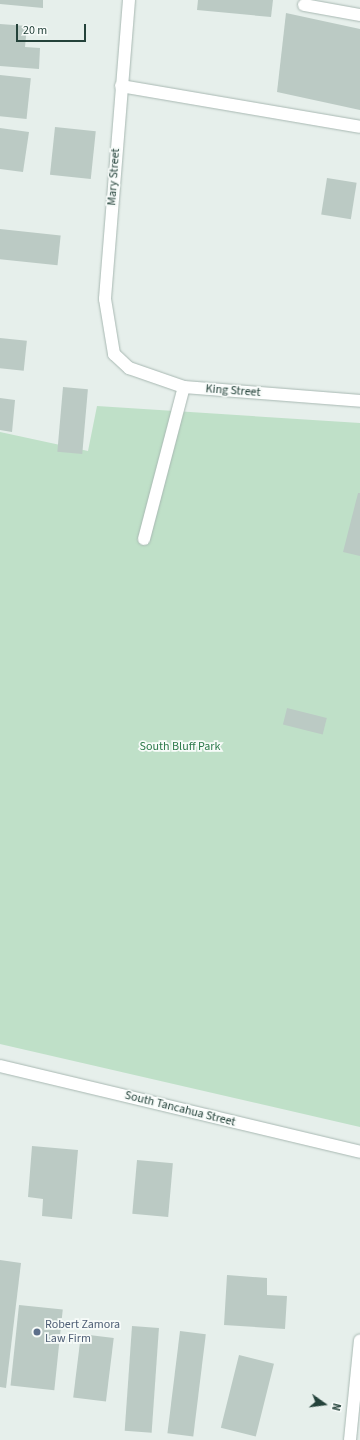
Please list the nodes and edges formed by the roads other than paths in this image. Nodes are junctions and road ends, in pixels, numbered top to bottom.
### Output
1 (129, 0) edge
2 (304, 5) dead end
3 (360, 15) edge
4 (121, 86) junction
5 (360, 127) edge
6 (114, 354) joint
7 (184, 387) junction
8 (360, 400) edge
9 (144, 539) dead end
10 (0, 1066) edge
11 (360, 1152) edge
12 (360, 1340) edge
13 (350, 1440) edge

1 - 4 street, Mary Street
2 - 3 street
4 - 5 street
4 - 6 street, Mary Street
6 - 7 street, King Street
7 - 8 street, King Street
7 - 9 street
10 - 11 street, South Tancahua Street
12 - 13 street

